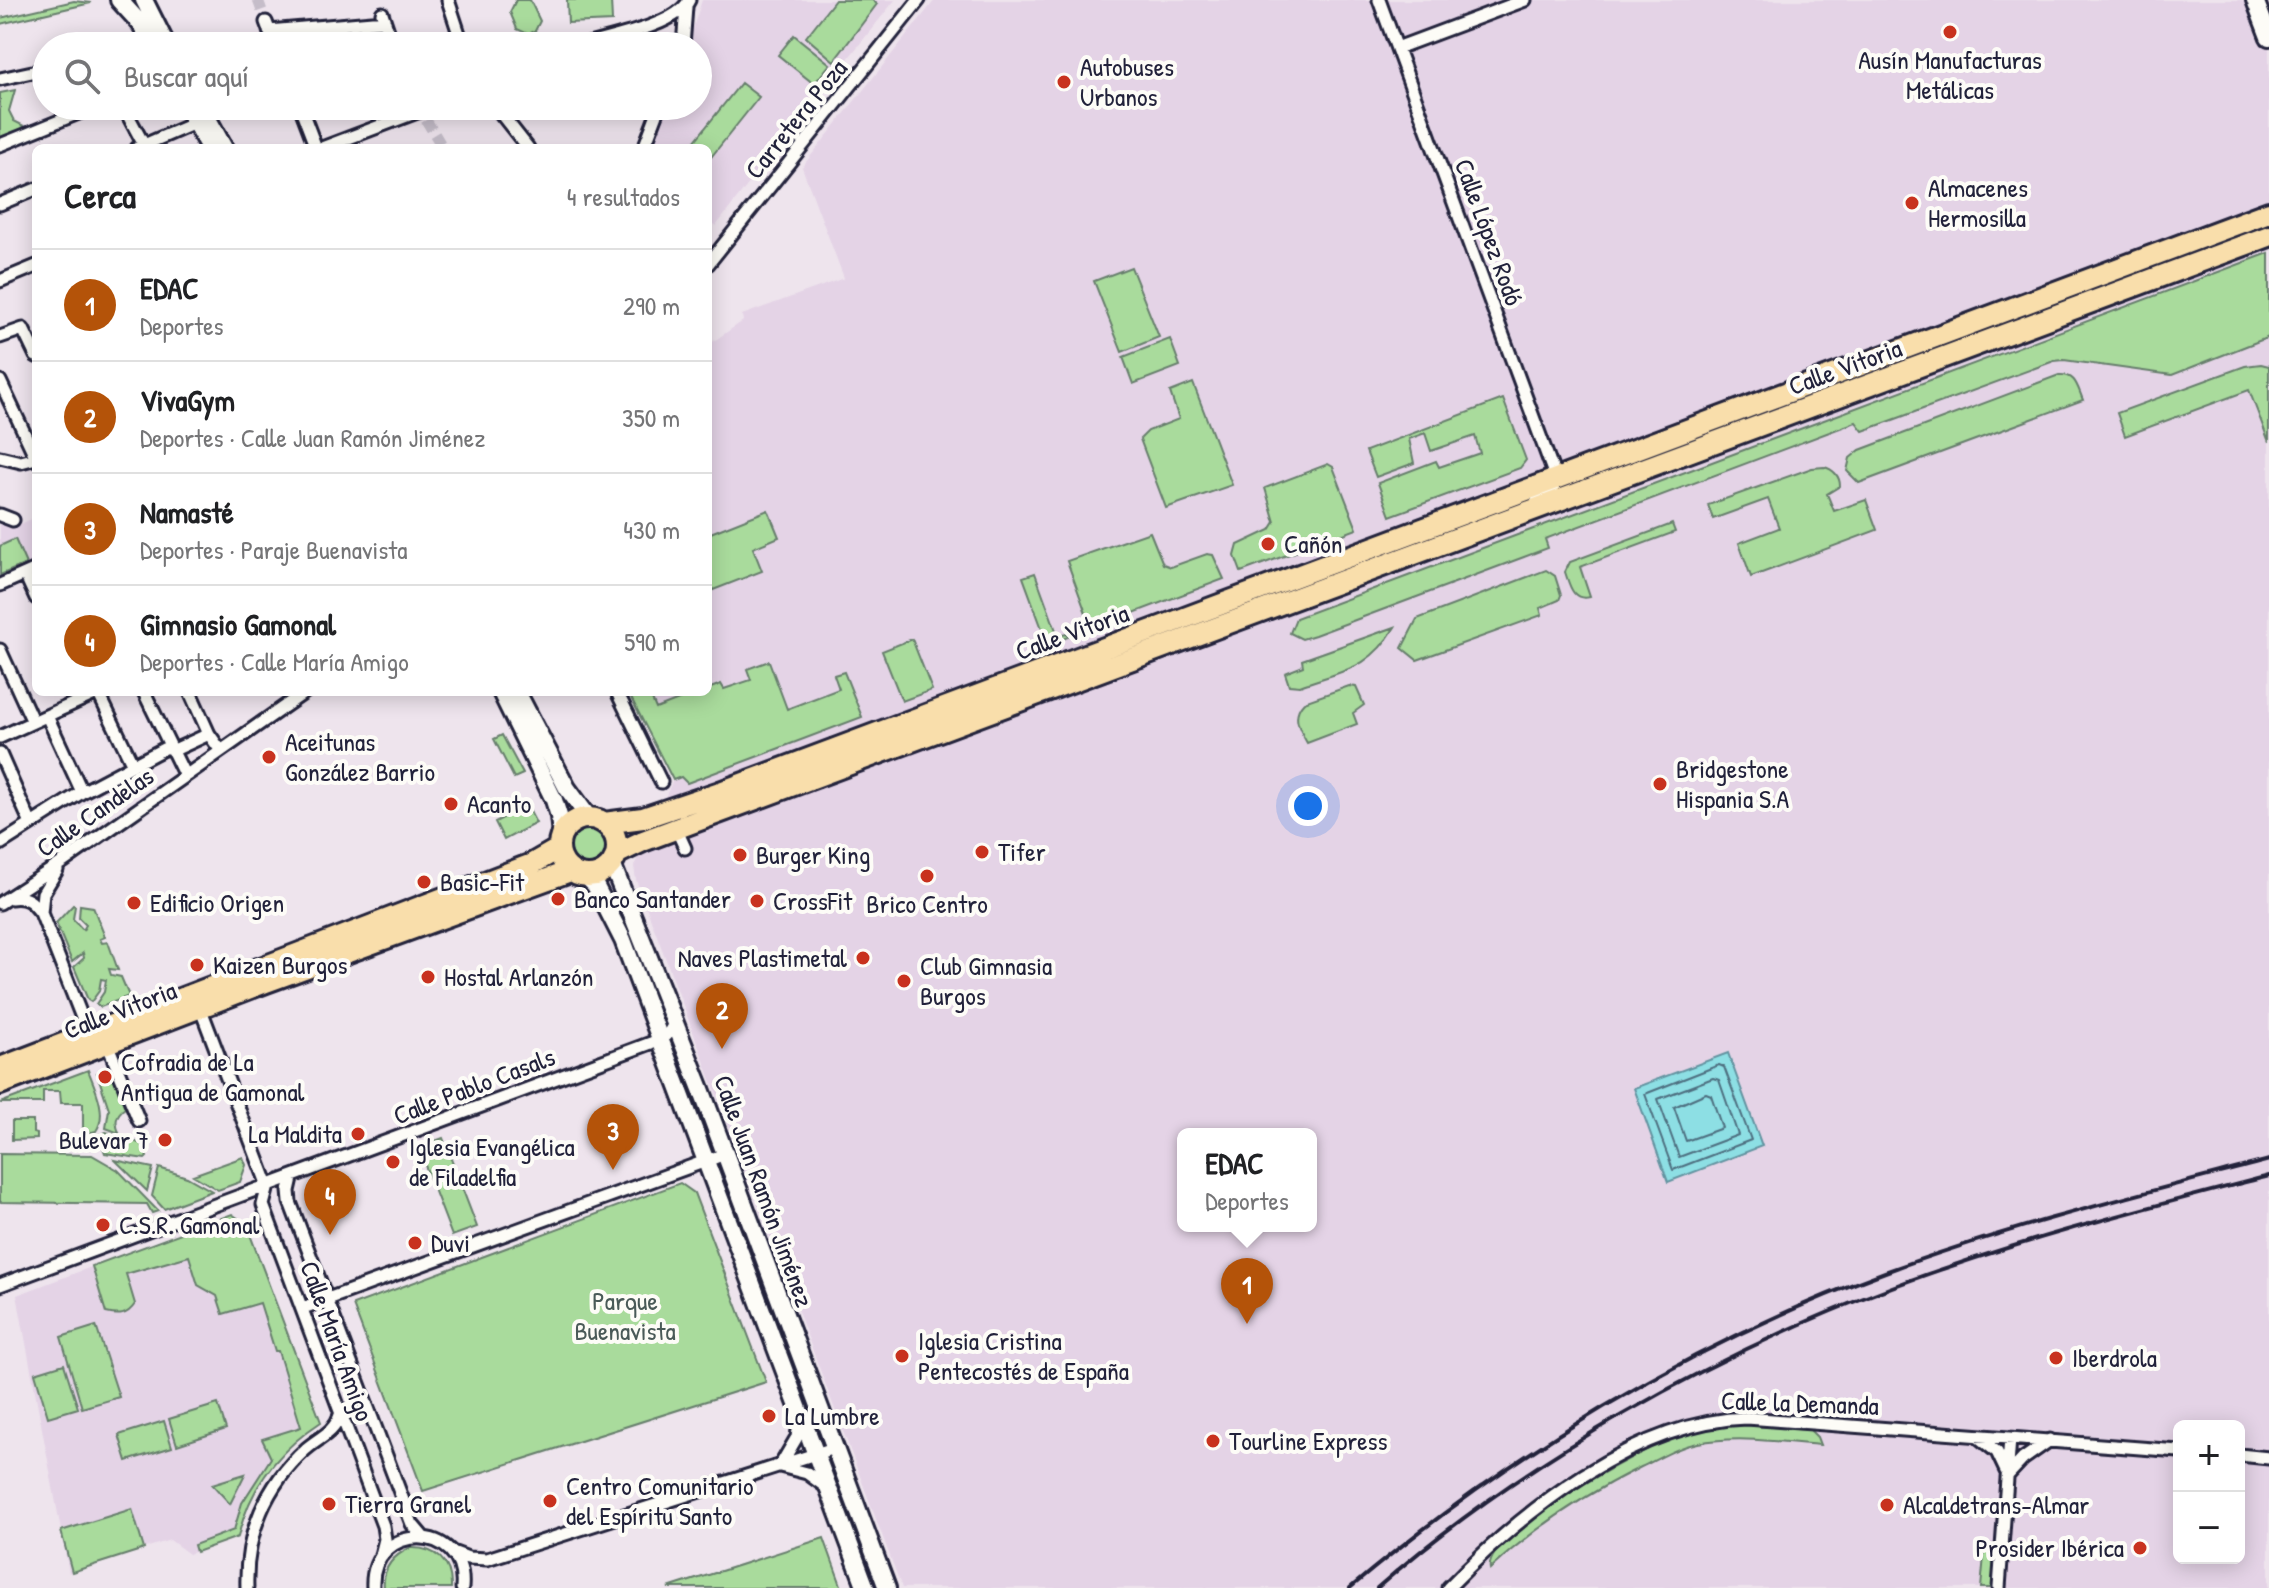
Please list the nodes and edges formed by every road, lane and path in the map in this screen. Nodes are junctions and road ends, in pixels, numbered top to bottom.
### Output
1 (119, 0) edge
2 (144, 0) edge
3 (156, 0) edge
4 (448, 0) edge
5 (919, 0) edge
6 (1379, 0) edge
7 (1525, 0) edge
8 (2255, 0) edge
9 (687, 4) edge
10 (152, 18) junction
11 (145, 32) edge
12 (160, 32) edge
13 (270, 32) edge
14 (388, 32) edge
15 (458, 32) edge
16 (627, 32) edge
17 (684, 32) edge
18 (2269, 37) edge
19 (1397, 48) junction
20 (32, 72) edge
21 (0, 79) edge
22 (62, 120) edge
23 (129, 120) edge
24 (193, 120) edge
25 (209, 120) edge
26 (305, 120) edge
27 (400, 120) edge
28 (506, 120) edge
29 (655, 120) edge
30 (195, 123) junction
31 (139, 144) edge
32 (147, 144) edge
33 (207, 144) edge
34 (222, 144) edge
35 (314, 144) edge
36 (338, 144) edge
37 (525, 144) edge
38 (646, 144) edge
39 (0, 145) edge
40 (32, 191) edge
41 (0, 203) edge
42 (2269, 212) edge
43 (2269, 236) edge
44 (712, 259) edge
45 (32, 268) edge
46 (0, 281) edge
47 (0, 337) edge
48 (32, 348) edge
49 (0, 381) edge
50 (32, 443) edge
51 (0, 457) edge
52 (32, 459) edge
53 (1556, 479) junction
54 (1592, 489) junction
55 (0, 515) edge
56 (13, 520) dead end
57 (1440, 546) junction
58 (30, 571) edge
59 (0, 585) edge
60 (0, 650) edge
61 (81, 696) edge
62 (101, 696) edge
63 (146, 696) edge
64 (192, 696) edge
65 (299, 696) edge
66 (503, 696) edge
67 (519, 696) edge
68 (619, 696) edge
69 (47, 716) junction
70 (33, 722) junction
71 (209, 734) junction
72 (0, 737) edge
73 (171, 748) junction
74 (221, 751) junction
75 (0, 754) edge
76 (133, 765) junction
77 (180, 780) junction
78 (661, 782) dead end
79 (82, 792) junction
80 (596, 820) junction
81 (31, 824) junction
82 (559, 842) junction
83 (0, 844) edge
84 (614, 859) junction
85 (63, 862) junction
86 (578, 874) junction
87 (5, 900) edge
88 (41, 913) junction
89 (200, 1007) junction
90 (675, 1022) junction
91 (98, 1037) junction
92 (661, 1039) junction
93 (2, 1078) edge
94 (139, 1121) dead end
95 (725, 1154) junction
96 (707, 1160) junction
97 (292, 1178) junction
98 (268, 1186) junction
99 (235, 1198) junction
100 (263, 1205) junction
101 (0, 1285) edge
102 (327, 1299) junction
103 (303, 1308) junction
104 (800, 1357) junction
105 (783, 1363) junction
106 (800, 1412) junction
107 (340, 1415) junction
108 (327, 1435) junction
109 (1976, 1435) junction
110 (2010, 1438) junction
111 (2050, 1440) junction
112 (351, 1442) junction
113 (834, 1448) junction
114 (2173, 1450) edge
115 (816, 1454) junction
116 (2245, 1456) edge
117 (2269, 1458) edge
118 (780, 1466) junction
119 (2008, 1475) junction
120 (829, 1490) junction
121 (423, 1537) junction
122 (868, 1538) junction
123 (850, 1545) junction
124 (452, 1552) junction
125 (381, 1555) junction
126 (482, 1561) junction
127 (370, 1585) edge
128 (247, 1588) edge
129 (462, 1588) edge
130 (866, 1588) edge
131 (887, 1588) edge
132 (1448, 1588) edge
133 (1999, 1588) edge

1 - 11 main road
2 - 10 main road
3 - 10 street
4 - 15 street
5 - 44 street, Carretera Poza
6 - 19 street, Calle López Rodó
7 - 19 street
8 - 18 main road
9 - 16 street
9 - 17 street
10 - 12 main road
13 - 14 street
19 - 53 street, Calle López Rodó
20 - 21 street
22 - 39 street
23 - 31 street
24 - 30 main road
25 - 34 main road
26 - 35 street
27 - 36 street
28 - 37 street
29 - 38 street
30 - 32 street
30 - 33 main road
40 - 41 street
42 - 53 highway, Calle Vitoria
43 - 54 highway, Calle Vitoria
45 - 46 street
47 - 48 street
49 - 50 street
51 - 52 street
53 - 54 highway
53 - 57 street, Calle Vitoria
53 - 80 highway, Calle Vitoria
54 - 57 highway, Calle Vitoria
55 - 56 street
57 - 84 highway, Calle Vitoria
58 - 59 street
60 - 70 street
61 - 69 street
62 - 76 street
63 - 73 street
64 - 71 street
65 - 74 street
66 - 82 main road
67 - 80 main road
68 - 78 street
69 - 70 street
69 - 79 street
70 - 72 street
71 - 73 street
71 - 74 street
73 - 76 street
73 - 77 street
74 - 77 street
75 - 81 street
76 - 79 street
77 - 85 street, Calle Candelas
79 - 81 street
80 - 82 highway
80 - 84 highway
81 - 83 street
82 - 86 highway
82 - 91 highway, Calle Vitoria
84 - 86 highway
84 - 90 main road, Calle Juan Ramón Jiménez
85 - 87 street, Calle Candelas
85 - 88 street
86 - 89 highway, Calle Vitoria
86 - 92 main road, Calle Juan Ramón Jiménez
87 - 88 street
88 - 91 street
89 - 91 highway, Calle Vitoria
89 - 98 street
90 - 92 street, Calle Pablo Casals
90 - 95 main road, Calle Juan Ramón Jiménez
91 - 93 highway, Calle Vitoria
91 - 94 street
92 - 96 main road, Calle Juan Ramón Jiménez
92 - 97 street, Calle Pablo Casals
95 - 96 street
95 - 104 main road, Calle Juan Ramón Jiménez
96 - 102 street
96 - 105 main road, Calle Juan Ramón Jiménez
97 - 98 street, Calle Pablo Casals
97 - 102 street, Calle María Amigo
98 - 99 street, Calle Pablo Casals
98 - 100 street
99 - 100 street
99 - 101 street, Calle Pablo Casals
100 - 103 street, Calle María Amigo
102 - 103 street
102 - 121 street, Calle María Amigo
103 - 107 street, Calle María Amigo
104 - 105 street
104 - 113 main road, Calle Juan Ramón Jiménez
105 - 106 main road, Calle Juan Ramón Jiménez
106 - 115 main road, Calle Juan Ramón Jiménez
106 - 118 street
107 - 108 street
107 - 112 street, Calle María Amigo
108 - 112 street
108 - 128 street
109 - 110 street, Calle la Demanda
109 - 119 street
109 - 132 street, Calle la Demanda
110 - 111 street, Calle la Demanda
110 - 119 street
111 - 114 street, Calle la Demanda
111 - 119 street
112 - 125 street, Calle María Amigo
113 - 115 street
113 - 122 main road, Calle Juan Ramón Jiménez
115 - 118 street
115 - 120 main road, Calle Juan Ramón Jiménez
116 - 117 street
118 - 120 street
118 - 126 street
119 - 133 street
120 - 123 main road, Calle Juan Ramón Jiménez
121 - 124 street
121 - 125 street
122 - 123 street
122 - 131 main road, Calle Juan Ramón Jiménez
123 - 130 main road, Calle Juan Ramón Jiménez
124 - 126 street
124 - 129 street
125 - 127 street
126 - 129 street

